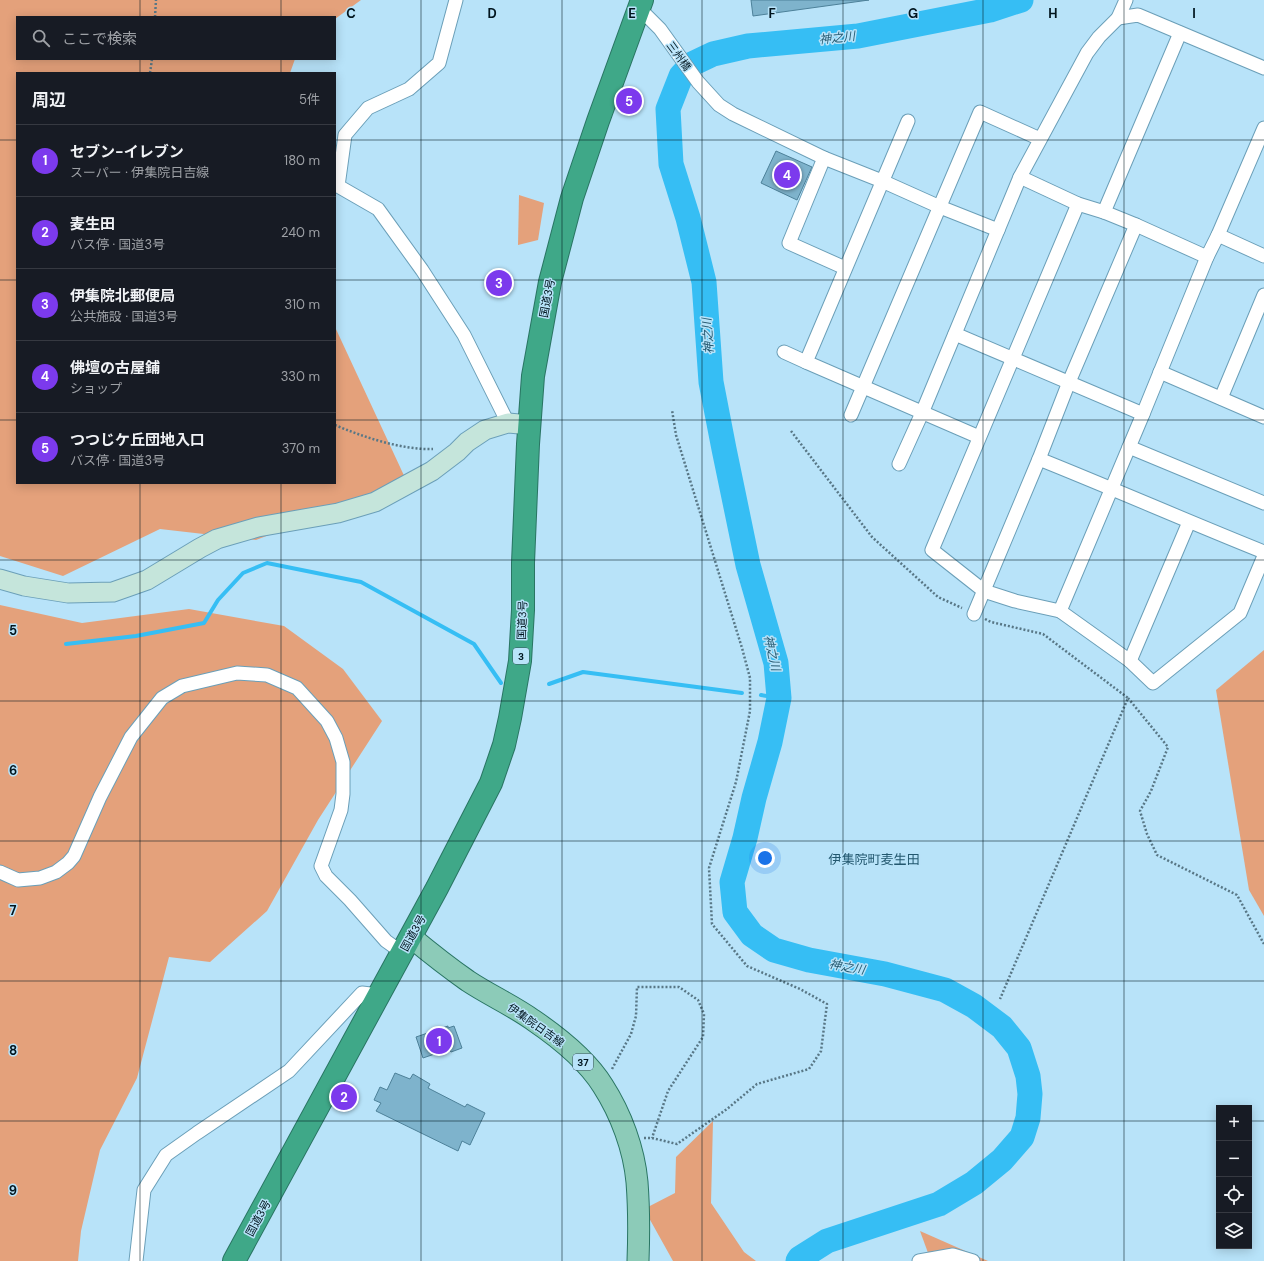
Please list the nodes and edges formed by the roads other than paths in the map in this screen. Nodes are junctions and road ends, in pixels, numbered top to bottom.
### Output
1 (456, 0) edge
2 (1126, 0) edge
3 (641, 4) edge
4 (1118, 18) junction
5 (1180, 33) junction
6 (1264, 68) edge
7 (908, 121) dead end
8 (1264, 128) edge
9 (1040, 139) junction
10 (824, 158) junction
11 (1020, 177) junction
12 (882, 181) junction
13 (1078, 204) junction
14 (940, 207) junction
15 (1104, 212) junction
16 (1136, 225) junction
17 (998, 230) junction
18 (1218, 235) junction
19 (1264, 256) edge
20 (1208, 257) junction
21 (845, 268) junction
22 (1264, 295) edge
23 (955, 334) junction
24 (784, 352) dead end
25 (1014, 359) junction
26 (806, 362) junction
27 (1160, 372) junction
28 (1069, 382) junction
29 (864, 387) junction
30 (1221, 398) junction
31 (922, 413) junction
32 (1143, 414) junction
33 (851, 415) dead end
34 (1264, 417) edge
35 (508, 423) junction
36 (530, 425) junction
37 (979, 437) junction
38 (1129, 447) junction
39 (1039, 459) junction
40 (899, 464) dead end
41 (1113, 488) junction
42 (1264, 503) edge
43 (1188, 522) junction
44 (1264, 552) edge
45 (1264, 556) edge
46 (0, 579) edge
47 (984, 591) junction
48 (1060, 611) junction
49 (974, 614) road end
50 (1130, 661) junction
51 (0, 872) edge
52 (407, 943) junction
53 (379, 995) junction
54 (136, 1261) edge
55 (234, 1261) edge
56 (638, 1261) edge
57 (918, 1261) edge
58 (973, 1261) edge

1 - 35 street
2 - 4 street
3 - 10 street, 三州橋
3 - 36 highway, 国道3号 / 3
4 - 5 street
4 - 9 street
5 - 6 street
5 - 15 street
7 - 12 street
8 - 18 street
9 - 11 street
9 - 14 street
10 - 12 street, 三州橋
10 - 21 street
11 - 13 street
11 - 17 street
12 - 14 street, 三州橋
12 - 21 street
13 - 15 street
13 - 25 street
14 - 17 street, 三州橋
14 - 29 street
15 - 16 street
16 - 20 street
16 - 28 street
17 - 23 street
18 - 19 street
18 - 20 street
20 - 27 street
21 - 26 street
22 - 30 street
23 - 25 street
23 - 31 street
24 - 26 street
25 - 28 street
25 - 37 street
26 - 29 street
27 - 30 street
27 - 32 street
28 - 32 street
28 - 39 street
29 - 31 street
29 - 33 street
30 - 34 street
31 - 37 street
31 - 40 street
32 - 38 street
35 - 36 street
35 - 46 street
36 - 52 highway, 国道3号 / 3
37 - 47 street
38 - 41 street
38 - 42 street
39 - 41 street
39 - 47 street
41 - 43 street
41 - 48 street
43 - 44 street
43 - 50 street
45 - 50 street
47 - 48 street
47 - 49 street
48 - 50 street
51 - 52 street
52 - 53 highway, 国道3号 / 3
52 - 56 main road, 伊集院日吉線 / 37
53 - 54 street
53 - 55 highway, 国道3号 / 3
57 - 58 street

